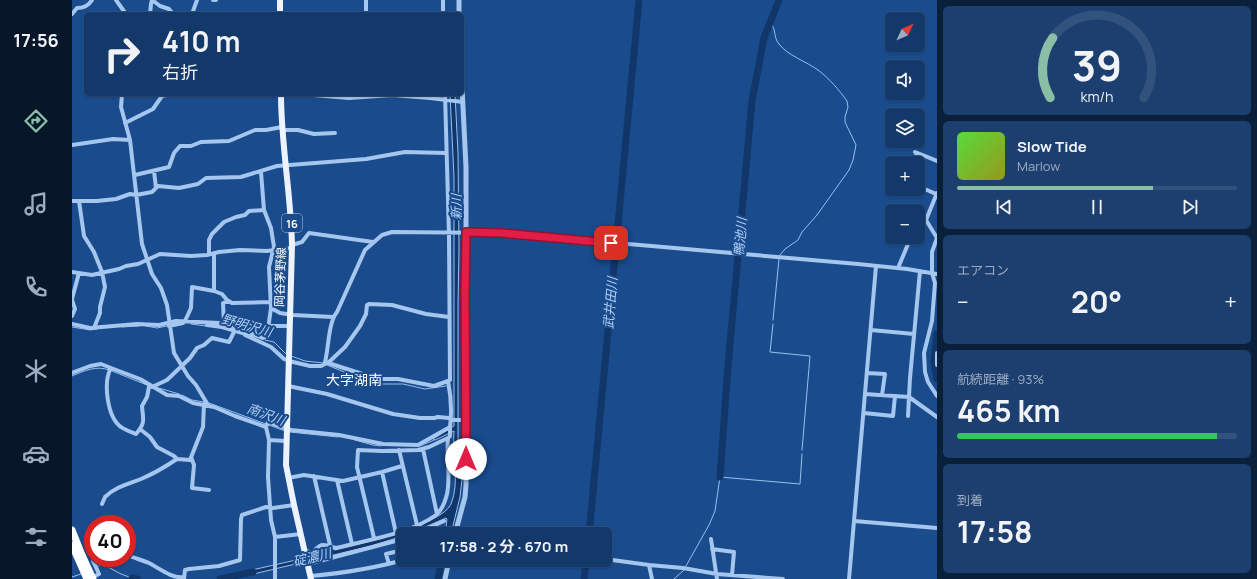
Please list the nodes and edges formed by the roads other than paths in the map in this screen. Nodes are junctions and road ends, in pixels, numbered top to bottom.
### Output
1 (92, 0) edge
2 (116, 0) edge
3 (152, 0) edge
4 (197, 0) edge
5 (213, 0) edge
6 (216, 0) edge
7 (280, 0) edge
8 (366, 0) edge
9 (443, 0) edge
10 (459, 0) edge
11 (125, 12) edge
12 (150, 12) edge
13 (171, 12) edge
14 (193, 12) edge
15 (280, 12) edge
16 (366, 12) edge
17 (443, 12) edge
18 (459, 12) edge
19 (72, 14) edge
20 (122, 96) edge
21 (160, 96) edge
22 (281, 96) edge
23 (325, 96) edge
24 (378, 96) edge
25 (403, 96) edge
26 (445, 96) edge
27 (461, 96) edge
28 (446, 100) junction
29 (461, 102) junction
30 (125, 123) junction
31 (282, 129) junction
32 (335, 133) dead end
33 (130, 140) junction
34 (72, 145) edge
35 (446, 152) junction
36 (915, 156) edge
37 (937, 161) edge
38 (286, 166) junction
39 (154, 171) junction
40 (261, 172) junction
41 (135, 175) junction
42 (156, 188) junction
43 (925, 189) edge
44 (937, 193) edge
45 (136, 195) junction
46 (72, 201) edge
47 (80, 201) junction
48 (264, 210) junction
49 (926, 220) joint
50 (449, 232) junction
51 (464, 232) junction
52 (937, 238) edge
53 (373, 242) junction
54 (908, 244) edge
55 (292, 245) junction
56 (272, 250) junction
57 (214, 253) junction
58 (209, 254) junction
59 (147, 261) junction
60 (876, 266) junction
61 (898, 268) junction
62 (920, 271) junction
63 (72, 272) edge
64 (102, 272) junction
65 (79, 273) junction
66 (932, 273) junction
67 (937, 274) edge
68 (214, 291) junction
69 (72, 300) edge
70 (228, 301) junction
71 (271, 302) junction
72 (271, 308) junction
73 (290, 314) junction
74 (72, 316) edge
75 (449, 316) junction
76 (333, 317) junction
77 (185, 321) junction
78 (72, 324) edge
79 (170, 324) junction
80 (224, 324) junction
81 (269, 326) junction
82 (290, 326) junction
83 (94, 328) junction
84 (235, 330) junction
85 (871, 330) junction
86 (246, 333) junction
87 (914, 334) junction
88 (937, 353) edge
89 (289, 357) junction
90 (329, 362) junction
91 (937, 365) edge
92 (181, 366) junction
93 (111, 368) junction
94 (72, 373) edge
95 (867, 374) junction
96 (448, 382) junction
97 (152, 386) junction
98 (288, 386) junction
99 (865, 394) junction
100 (882, 395) junction
101 (895, 396) junction
102 (937, 396) edge
103 (908, 398) junction
104 (206, 405) junction
105 (864, 413) junction
106 (908, 416) dead end
107 (937, 417) edge
108 (452, 419) junction
109 (464, 420) junction
110 (266, 427) junction
111 (450, 427) junction
112 (140, 429) junction
113 (287, 429) junction
114 (448, 438) junction
115 (268, 440) junction
116 (286, 441) junction
117 (423, 449) junction
118 (399, 450) junction
119 (191, 457) junction
120 (177, 459) junction
121 (402, 466) junction
122 (382, 472) junction
123 (314, 476) junction
124 (288, 478) junction
125 (360, 478) junction
126 (337, 480) junction
127 (209, 490) dead end
128 (102, 504) dead end
129 (294, 505) junction
130 (270, 508) junction
131 (437, 514) junction
132 (854, 520) junction
133 (444, 521) dead end
134 (417, 525) junction
135 (412, 527) edge
136 (430, 527) edge
137 (457, 527) edge
138 (937, 528) edge
139 (72, 530) edge
140 (396, 533) joint
141 (302, 534) junction
142 (275, 537) junction
143 (374, 538) junction
144 (711, 539) dead end
145 (396, 540) edge
146 (352, 544) junction
147 (72, 545) edge
148 (330, 545) junction
149 (712, 549) junction
150 (396, 552) edge
151 (79, 556) junction
152 (307, 558) junction
153 (136, 559) edge
154 (612, 559) edge
155 (396, 562) edge
156 (389, 564) junction
157 (650, 565) junction
158 (96, 567) edge
159 (448, 567) edge
160 (716, 574) junction
161 (732, 575) junction
162 (184, 578) edge
163 (311, 578) edge
164 (88, 579) edge
165 (93, 579) edge
166 (275, 579) edge
167 (445, 579) edge
168 (652, 579) edge
169 (717, 579) edge
170 (783, 579) edge
171 (849, 579) edge

1 - 19 street
2 - 11 street
3 - 12 street
3 - 13 street
4 - 14 street
5 - 6 street
7 - 15 main road
8 - 16 street
9 - 17 street
10 - 18 street
20 - 30 street
21 - 30 street
22 - 31 main road, 岡谷茅野線 / 16
23 - 24 street
25 - 28 street
26 - 28 street
27 - 29 street
28 - 29 street
28 - 35 street
29 - 51 street
30 - 33 street
31 - 32 street
31 - 38 main road, 岡谷茅野線 / 16
31 - 39 street
33 - 34 street
33 - 41 street
35 - 38 street
35 - 50 street
36 - 37 street
38 - 40 street
38 - 55 main road, 岡谷茅野線 / 16
39 - 41 street
39 - 42 street
40 - 42 street
40 - 48 street
41 - 45 street
42 - 45 street
43 - 44 street
44 - 49 street
45 - 47 street
45 - 59 street
46 - 47 street
47 - 64 street
48 - 56 street
48 - 58 street
49 - 52 street
50 - 51 street
50 - 53 street
50 - 75 street
51 - 60 street
51 - 109 street
52 - 66 street
53 - 55 street
53 - 76 street
54 - 61 street
55 - 56 street
55 - 73 main road, 岡谷茅野線 / 16
56 - 57 street
56 - 71 street
57 - 58 street
57 - 68 street
58 - 59 street
59 - 64 street
59 - 79 street
60 - 61 street
60 - 85 street
61 - 62 street
62 - 66 street
62 - 87 street
63 - 65 street
64 - 65 street
64 - 83 street
65 - 69 street
66 - 67 street
66 - 102 street
68 - 70 street
68 - 77 street
69 - 74 street
70 - 71 street
70 - 80 street
71 - 72 street
72 - 73 street
72 - 81 street
73 - 76 street
73 - 82 main road, 岡谷茅野線 / 16
75 - 90 street
75 - 96 street
76 - 90 street
77 - 79 street
77 - 80 street
78 - 83 street
79 - 83 street
79 - 84 street
79 - 92 street
80 - 84 street
81 - 82 street
81 - 86 street
82 - 89 main road, 岡谷茅野線 / 16
84 - 86 street
84 - 92 street
85 - 87 street
85 - 95 street
86 - 89 street
87 - 103 street
88 - 91 street
89 - 90 street
89 - 98 main road, 岡谷茅野線 / 16
90 - 96 street
92 - 97 street
92 - 104 street
93 - 94 street
93 - 97 street
93 - 112 street
95 - 99 street
95 - 100 street
96 - 108 street
97 - 104 street
97 - 112 street
98 - 108 street
98 - 113 main road, 岡谷茅野線 / 16
99 - 100 street
99 - 105 street
100 - 101 street
101 - 103 street
101 - 105 street
103 - 106 street
103 - 107 street
104 - 110 street
104 - 119 street
105 - 132 street
108 - 109 street
108 - 111 street
109 - 137 street
110 - 113 street
110 - 115 street
111 - 113 street
111 - 114 street
112 - 120 street
113 - 116 main road, 岡谷茅野線 / 16
114 - 117 street
114 - 131 street
115 - 116 street
115 - 130 street
116 - 124 main road, 岡谷茅野線 / 16
117 - 118 street
117 - 131 street
118 - 121 street
118 - 125 street
119 - 120 street
119 - 127 street
120 - 128 street
121 - 122 street
121 - 134 street
122 - 125 street
122 - 140 street
123 - 124 street
123 - 126 street
123 - 148 street
124 - 129 main road, 岡谷茅野線 / 16
125 - 126 street
125 - 143 street
126 - 146 street
129 - 130 street
129 - 141 main road, 岡谷茅野線 / 16
130 - 142 street
130 - 162 street
131 - 134 street
132 - 138 street
132 - 171 street
133 - 136 street
134 - 135 street
139 - 151 highway
140 - 143 street
141 - 142 street
141 - 152 main road, 岡谷茅野線 / 16
142 - 166 street
143 - 146 street
144 - 149 street
145 - 152 street
146 - 148 street
147 - 151 highway
148 - 152 street
149 - 160 street
149 - 161 street
150 - 156 street
151 - 164 highway
151 - 165 highway, bridge
152 - 163 main road, 岡谷茅野線 / 16
153 - 162 street
154 - 157 street
155 - 156 street
156 - 163 street
157 - 160 street
157 - 168 street
158 - 164 street
159 - 167 street
160 - 161 street
160 - 169 street
161 - 170 street

